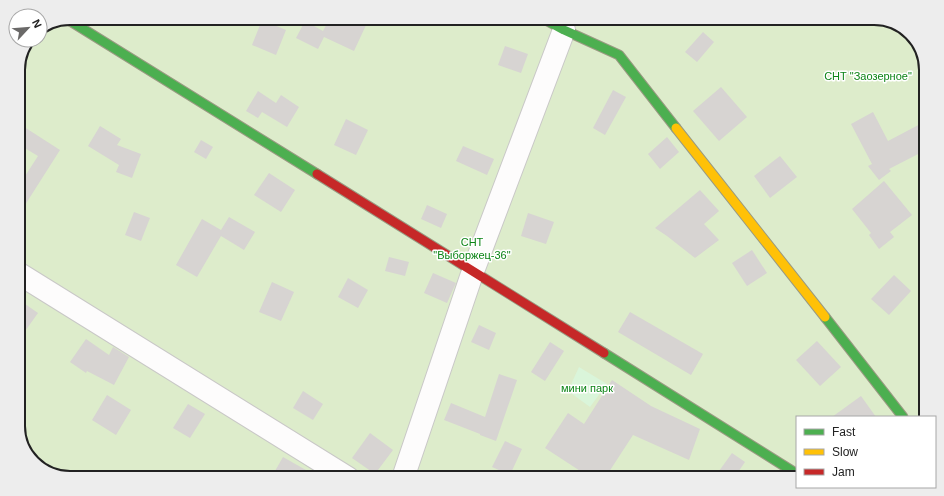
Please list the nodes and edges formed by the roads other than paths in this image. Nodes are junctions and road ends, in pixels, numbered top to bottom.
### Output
1 (77, 25) edge
2 (555, 25) edge
3 (564, 30) junction
4 (473, 271) junction
5 (25, 277) edge
6 (902, 416) edge
7 (337, 471) edge
8 (404, 471) edge
9 (792, 471) edge

1 - 4 street
2 - 3 street
3 - 4 street
3 - 6 street
4 - 8 street
4 - 9 street
5 - 7 street

